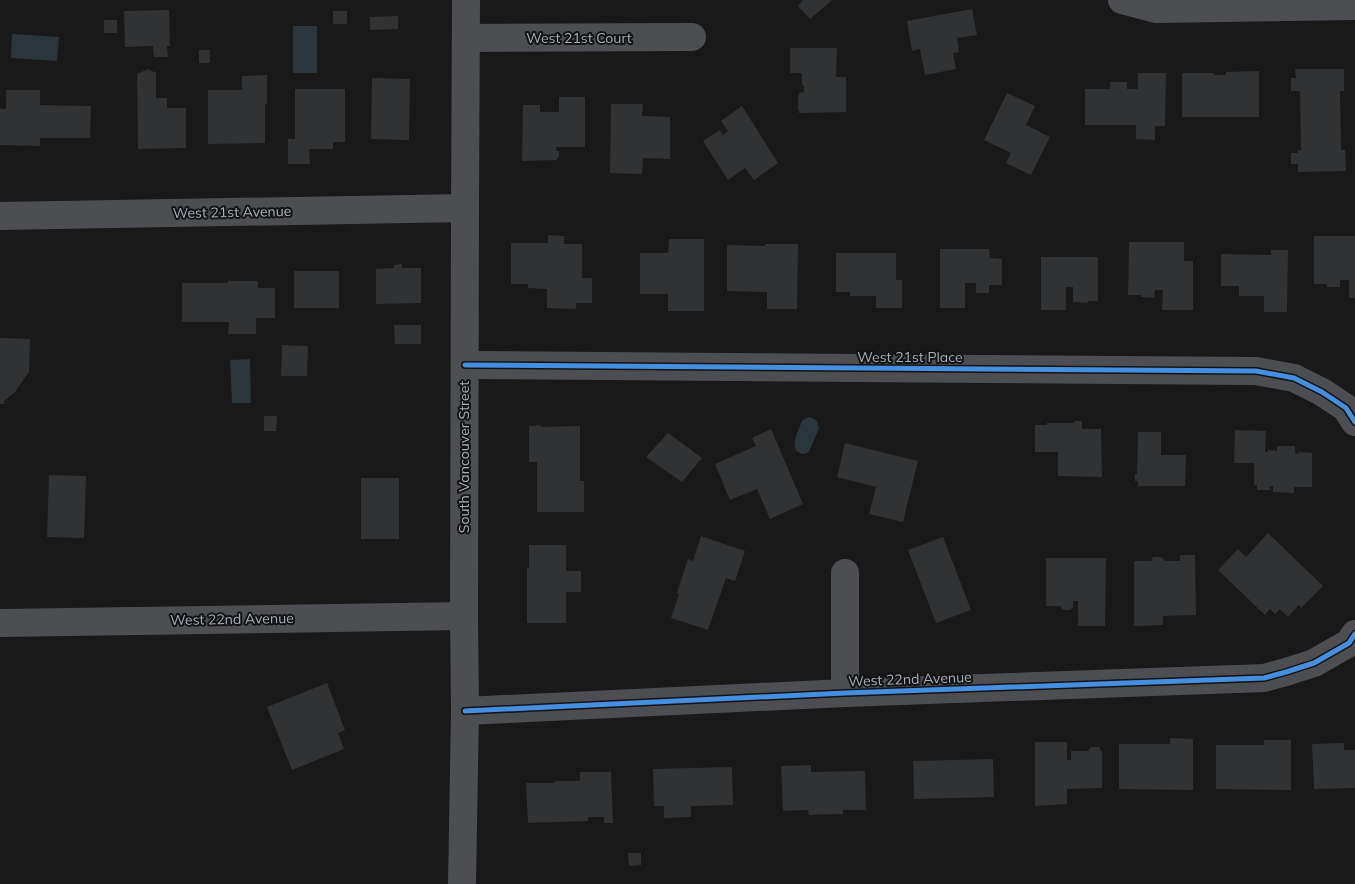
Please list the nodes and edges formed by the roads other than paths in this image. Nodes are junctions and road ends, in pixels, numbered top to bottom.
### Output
1 (466, 0) edge
2 (1122, 0) edge
3 (1355, 6) edge
4 (692, 37) dead end
5 (466, 38) junction
6 (464, 208) junction
7 (0, 216) edge
8 (465, 365) junction
9 (1351, 415) edge
10 (845, 573) dead end
11 (464, 616) junction
12 (0, 623) edge
13 (1352, 638) edge
14 (845, 693) junction
15 (465, 711) junction
16 (462, 884) edge

1 - 5 street, South Vancouver Street
2 - 3 street
4 - 5 street, West 21st Court
5 - 6 street, South Vancouver Street
6 - 7 street, West 21st Avenue
6 - 8 street, South Vancouver Street
8 - 9 street, West 21st Place
8 - 11 street, South Vancouver Street
10 - 14 street
11 - 12 street, West 22nd Avenue
11 - 15 street, South Vancouver Street
13 - 14 street, West 22nd Avenue
14 - 15 street, West 22nd Avenue
15 - 16 street, South Vancouver Street

